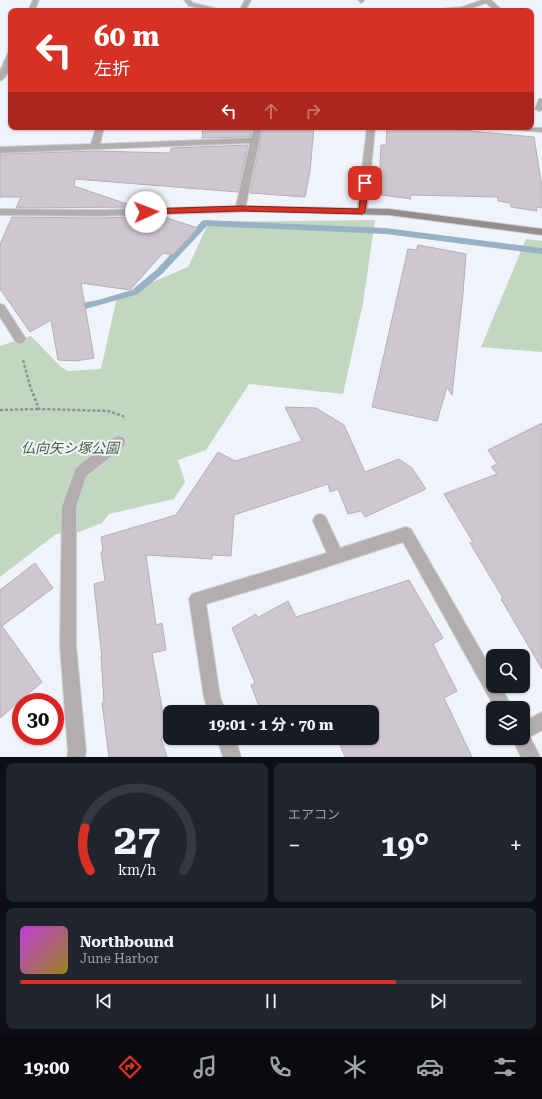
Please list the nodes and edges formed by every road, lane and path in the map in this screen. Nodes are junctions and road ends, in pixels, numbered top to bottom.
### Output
1 (187, 0) edge
2 (488, 0) edge
3 (208, 8) edge
4 (466, 8) edge
5 (497, 8) edge
6 (8, 62) edge
7 (0, 79) edge
8 (99, 130) edge
9 (257, 130) edge
10 (371, 130) edge
11 (255, 140) junction
12 (96, 146) junction
13 (0, 150) edge
14 (240, 209) junction
15 (0, 212) edge
16 (362, 212) junction
17 (542, 232) edge
18 (0, 308) edge
19 (20, 339) joint
20 (39, 409) junction
21 (0, 410) edge
22 (119, 442) joint
23 (320, 521) dead end
24 (336, 557) junction
25 (500, 701) edge
26 (215, 705) edge
27 (542, 721) edge
28 (530, 727) edge
29 (228, 745) edge
30 (525, 745) edge
31 (76, 757) edge
32 (232, 757) edge
33 (531, 757) edge

1 - 3 street
2 - 4 street
2 - 5 street
6 - 7 street
8 - 12 street
9 - 11 street
10 - 16 street
11 - 12 street
11 - 14 street
12 - 13 street
14 - 15 street
14 - 16 street
16 - 17 street
18 - 19 street
19 - 20 path
20 - 21 path
20 - 22 path
22 - 31 street
23 - 24 street
24 - 25 street
24 - 26 street
27 - 28 street
29 - 32 street
30 - 33 street

